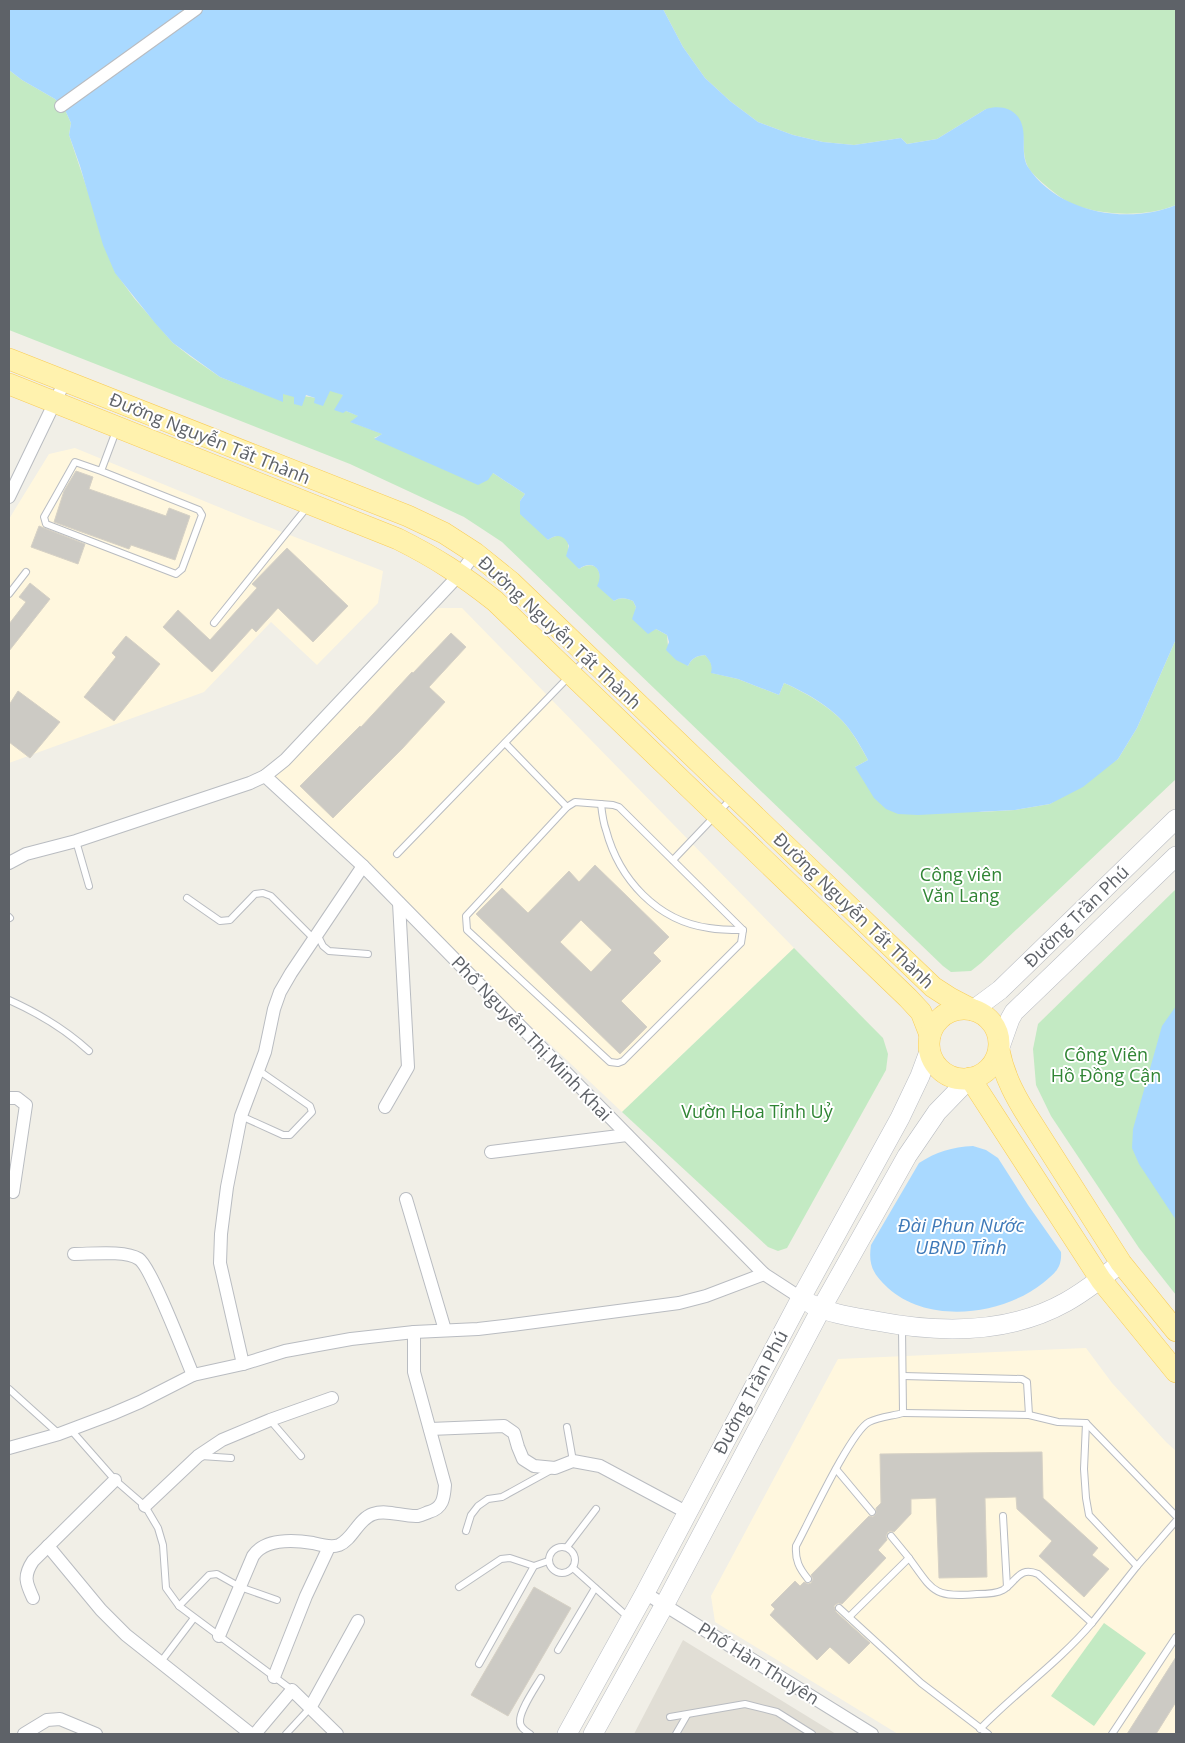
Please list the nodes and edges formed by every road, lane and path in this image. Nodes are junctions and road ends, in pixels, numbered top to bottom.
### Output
1 (196, 9) edge
2 (61, 106) dead end
3 (9, 359) edge
4 (65, 381) junction
5 (9, 384) edge
6 (55, 403) junction
7 (117, 428) junction
8 (101, 471) junction
9 (9, 497) edge
10 (311, 503) junction
11 (476, 553) junction
12 (26, 572) dead end
13 (460, 574) junction
14 (9, 594) edge
15 (214, 623) dead end
16 (589, 656) junction
17 (571, 675) junction
18 (504, 743) junction
19 (265, 776) junction
20 (734, 796) junction
21 (601, 804) junction
22 (567, 807) junction
23 (717, 814) junction
24 (1176, 819) edge
25 (76, 841) junction
26 (397, 854) dead end
27 (1176, 856) edge
28 (672, 860) junction
29 (9, 863) edge
30 (364, 866) junction
31 (89, 886) dead end
32 (187, 898) dead end
33 (400, 903) junction
34 (743, 930) junction
35 (316, 938) junction
36 (368, 954) dead end
37 (9, 1000) edge
38 (973, 1010) junction
39 (930, 1042) junction
40 (999, 1050) junction
41 (89, 1051) dead end
42 (258, 1070) junction
43 (970, 1078) junction
44 (9, 1098) edge
45 (385, 1107) dead end
46 (241, 1116) junction
47 (627, 1135) junction
48 (492, 1152) dead end
49 (13, 1192) dead end
50 (406, 1199) dead end
51 (74, 1254) dead end
52 (1121, 1263) junction
53 (764, 1274) junction
54 (1101, 1280) junction
55 (801, 1298) junction
56 (821, 1309) junction
57 (901, 1326) junction
58 (445, 1330) junction
59 (414, 1332) junction
60 (1176, 1332) edge
61 (244, 1364) junction
62 (1176, 1372) edge
63 (193, 1375) junction
64 (903, 1376) junction
65 (9, 1389) edge
66 (332, 1398) dead end
67 (903, 1413) junction
68 (1029, 1416) junction
69 (270, 1420) junction
70 (1086, 1423) junction
71 (567, 1427) dead end
72 (430, 1428) junction
73 (65, 1432) junction
74 (9, 1448) edge
75 (198, 1456) junction
76 (301, 1456) dead end
77 (231, 1458) dead end
78 (574, 1461) junction
79 (555, 1468) junction
80 (836, 1469) junction
81 (115, 1480) junction
82 (145, 1506) junction
83 (596, 1510) dead end
84 (686, 1512) junction
85 (872, 1512) dead end
86 (1003, 1516) dead end
87 (1176, 1516) edge
88 (1176, 1520) edge
89 (466, 1531) dead end
90 (891, 1536) dead end
91 (48, 1546) junction
92 (328, 1547) junction
93 (567, 1547) junction
94 (909, 1558) junction
95 (548, 1561) junction
96 (534, 1566) junction
97 (1137, 1566) junction
98 (574, 1568) junction
99 (808, 1579) dead end
100 (240, 1586) junction
101 (459, 1587) dead end
102 (1007, 1587) junction
103 (595, 1588) junction
104 (645, 1593) junction
105 (33, 1598) dead end
106 (277, 1600) dead end
107 (665, 1604) junction
108 (178, 1606) junction
109 (839, 1608) dead end
110 (849, 1617) junction
111 (194, 1618) junction
112 (630, 1618) junction
113 (358, 1621) dead end
114 (1092, 1623) junction
115 (218, 1636) junction
116 (1176, 1637) edge
117 (558, 1650) dead end
118 (160, 1663) junction
119 (479, 1664) dead end
120 (274, 1677) junction
121 (541, 1678) dead end
122 (292, 1690) junction
123 (310, 1708) junction
124 (687, 1715) junction
125 (670, 1717) dead end
126 (980, 1729) junction
127 (801, 1731) edge
128 (24, 1734) edge
129 (96, 1734) edge
130 (251, 1734) edge
131 (255, 1734) edge
132 (286, 1734) edge
133 (337, 1734) edge
134 (530, 1734) edge
135 (567, 1734) edge
136 (593, 1734) edge
137 (676, 1734) edge
138 (812, 1734) edge
139 (872, 1734) edge
140 (988, 1734) edge
141 (1112, 1734) edge

1 - 2 street
3 - 4 main road, Đường Nguyễn Tất Thành
4 - 6 street
4 - 11 main road, Đường Nguyễn Tất Thành
5 - 6 main road, Đường Nguyễn Tất Thành
6 - 7 main road, Đường Nguyễn Tất Thành
6 - 9 street
7 - 8 lane
7 - 10 main road, Đường Nguyễn Tất Thành
8 - 8 lane
10 - 13 main road, Đường Nguyễn Tất Thành
10 - 15 lane
11 - 13 street
11 - 16 main road, Đường Nguyễn Tất Thành
12 - 14 lane
13 - 17 main road, Đường Nguyễn Tất Thành
13 - 19 street
16 - 17 lane
16 - 20 main road, Đường Nguyễn Tất Thành
17 - 18 lane
17 - 23 main road, Đường Nguyễn Tất Thành
18 - 22 lane
18 - 26 lane
19 - 25 street
19 - 30 street, Phố Nguyễn Thị Minh Khai
20 - 23 lane
20 - 38 main road, Đường Nguyễn Tất Thành
21 - 22 lane
21 - 28 lane
21 - 34 lane
22 - 34 lane
23 - 28 lane
23 - 39 main road, Đường Nguyễn Tất Thành
24 - 38 main road, Đường Trần Phú
25 - 29 street
25 - 31 lane
27 - 40 main road, Đường Trần Phú
28 - 34 lane
30 - 33 street, Phố Nguyễn Thị Minh Khai
30 - 35 street
32 - 35 lane
33 - 45 street
33 - 47 street, Phố Nguyễn Thị Minh Khai
35 - 36 lane
35 - 42 street
37 - 41 lane
38 - 39 main road
38 - 40 main road
39 - 43 main road
39 - 55 main road, Đường Trần Phú
40 - 43 main road
40 - 52 main road
42 - 46 street
42 - 46 lane
43 - 54 main road
43 - 56 main road, Đường Trần Phú
44 - 49 street
46 - 61 street
47 - 48 street
47 - 53 street, Phố Nguyễn Thị Minh Khai
50 - 58 street
51 - 63 street
52 - 54 main road
52 - 60 main road
53 - 55 street, Phố Nguyễn Thị Minh Khai
53 - 58 street
54 - 57 main road
54 - 62 main road
55 - 56 main road
55 - 84 main road, Đường Trần Phú
56 - 57 main road
56 - 107 main road, Đường Trần Phú
57 - 64 lane
58 - 59 street
59 - 61 street
59 - 72 street
61 - 63 street
63 - 73 street
64 - 67 lane
64 - 68 lane
65 - 73 lane
66 - 69 street
67 - 68 lane
67 - 80 lane
68 - 70 lane
69 - 75 street
69 - 76 lane
70 - 87 lane
70 - 97 lane
71 - 78 lane
72 - 79 street
72 - 92 street
73 - 74 street
73 - 81 lane
75 - 77 lane
75 - 82 street
78 - 79 street
78 - 84 street
79 - 89 lane
80 - 85 lane
80 - 99 lane
81 - 82 lane
81 - 91 street
82 - 108 lane
83 - 93 lane
84 - 104 main road, Đường Trần Phú
86 - 102 lane
88 - 97 lane
90 - 94 lane
91 - 105 street
91 - 118 street
92 - 100 street
92 - 120 street
93 - 95 lane
93 - 98 lane
94 - 102 lane
94 - 110 lane
95 - 96 lane
95 - 98 lane
96 - 101 lane
96 - 119 lane
97 - 114 lane
98 - 103 lane
100 - 106 lane
100 - 108 lane
100 - 115 street
102 - 114 lane
103 - 112 lane
103 - 117 lane
104 - 107 street, Phố Hàn Thuyên
104 - 112 main road, Đường Trần Phú
107 - 136 main road, Đường Trần Phú
107 - 139 street, Phố Hàn Thuyên
108 - 111 lane
109 - 110 lane
110 - 126 lane
111 - 115 lane
111 - 118 lane
112 - 135 main road, Đường Trần Phú
113 - 123 street
114 - 126 lane
115 - 120 lane
116 - 141 lane
118 - 130 street
120 - 122 lane
121 - 134 lane
122 - 123 street
122 - 131 street
123 - 132 lane
123 - 133 street
124 - 125 lane
124 - 127 lane
124 - 137 lane
126 - 140 lane
127 - 138 lane
128 - 129 street

